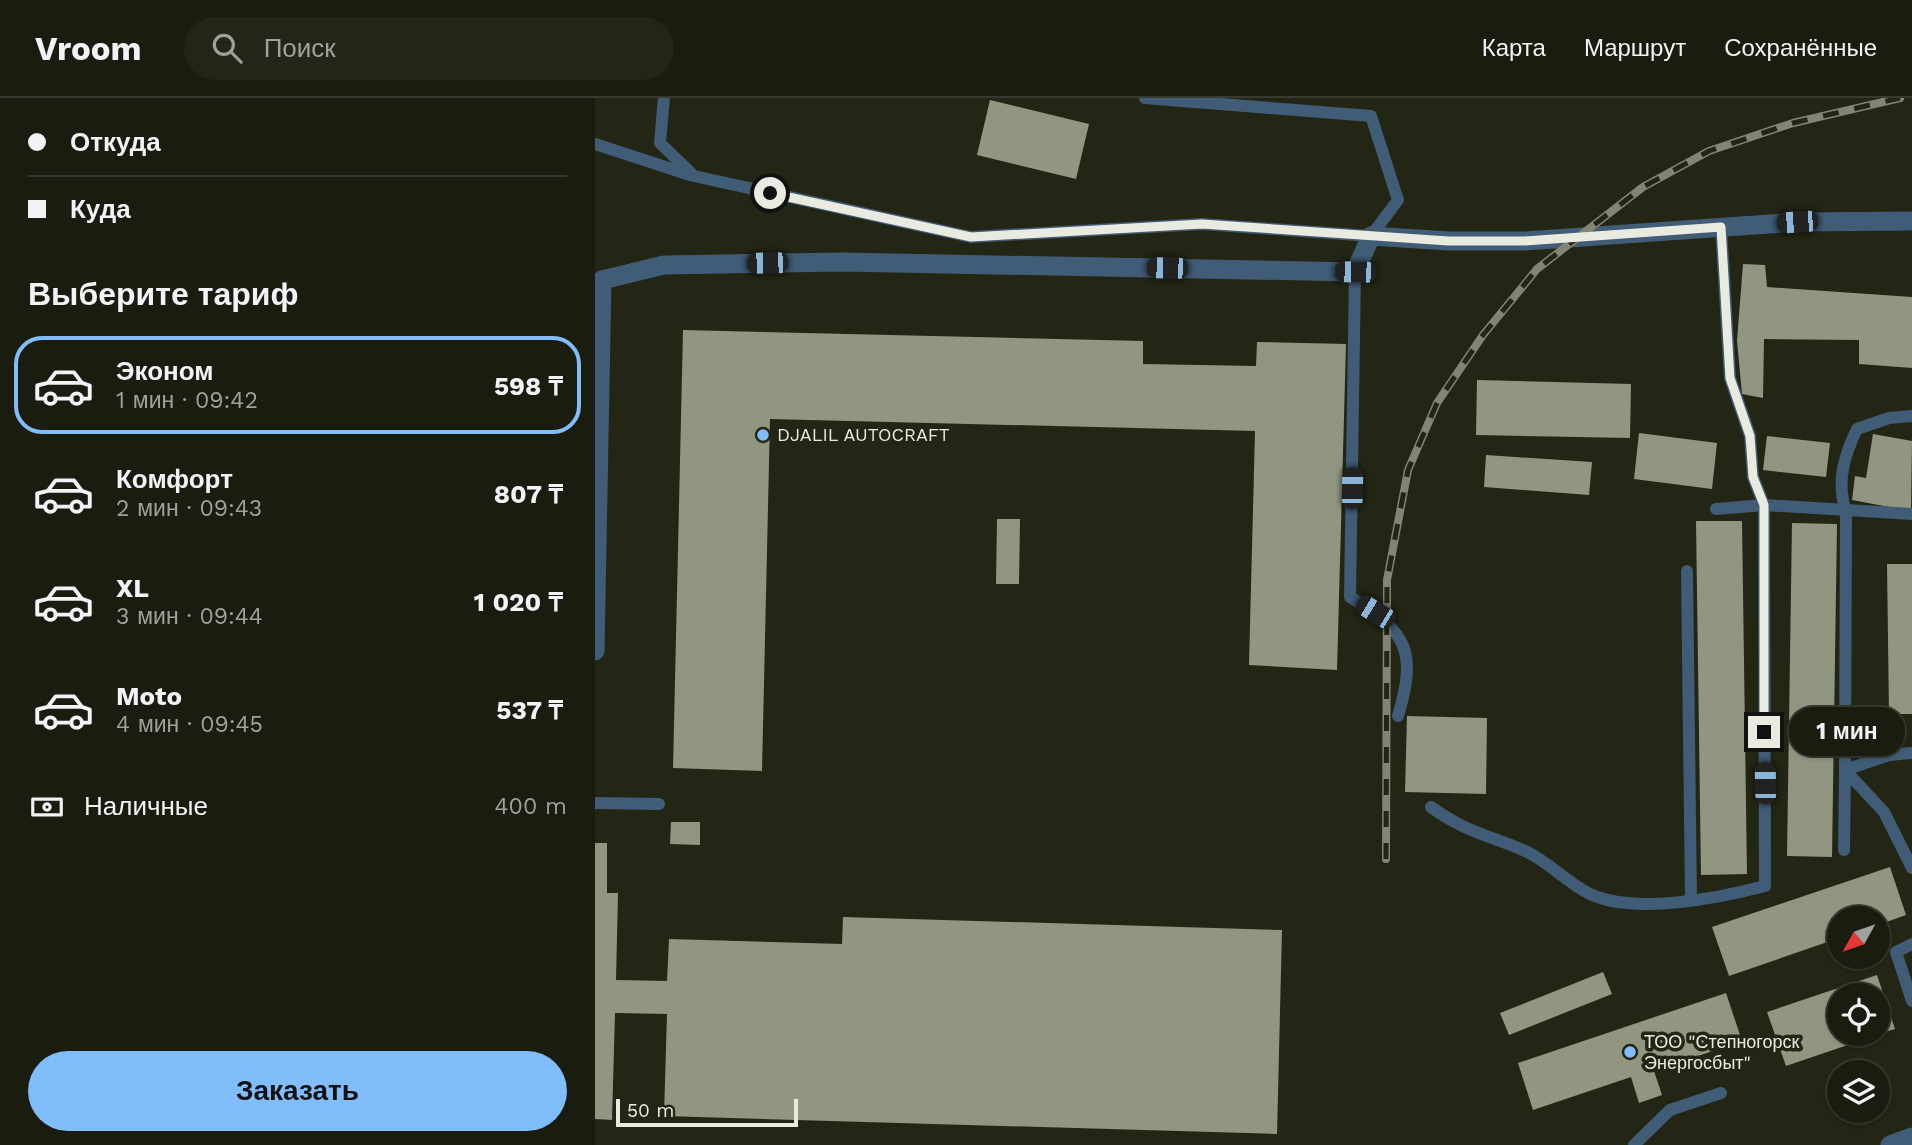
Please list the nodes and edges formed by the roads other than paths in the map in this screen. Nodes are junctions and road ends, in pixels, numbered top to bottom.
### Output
1 (664, 98) edge
2 (1145, 98) edge
3 (595, 144) edge
4 (694, 176) junction
5 (1912, 221) edge
6 (1721, 227) junction
7 (1371, 236) junction
8 (1355, 272) junction
9 (599, 280) edge
10 (1912, 416) edge
11 (1764, 505) junction
12 (1716, 509) dead end
13 (1846, 512) junction
14 (1912, 514) edge
15 (1687, 571) dead end
16 (595, 651) edge
17 (1398, 716) dead end
18 (1912, 754) edge
19 (1845, 770) junction
20 (595, 803) edge
21 (659, 804) dead end
22 (1431, 807) dead end
23 (1844, 850) dead end
24 (1912, 868) edge
25 (1691, 899) junction
26 (1912, 944) edge
27 (1912, 1000) edge
28 (1721, 1093) dead end
29 (1912, 1137) edge
30 (1634, 1145) edge
31 (1890, 1145) edge

1 - 4 lane
2 - 7 lane
3 - 4 lane
4 - 7 lane
5 - 6 street
6 - 7 street
6 - 11 lane
7 - 8 street
8 - 9 street
8 - 17 lane
9 - 16 street
10 - 13 lane
11 - 12 lane
11 - 13 lane
11 - 25 lane
13 - 14 lane
13 - 19 lane
15 - 25 lane
18 - 19 lane
19 - 23 lane
19 - 24 lane
20 - 21 lane
22 - 25 lane
26 - 27 lane
28 - 30 lane
29 - 31 street

